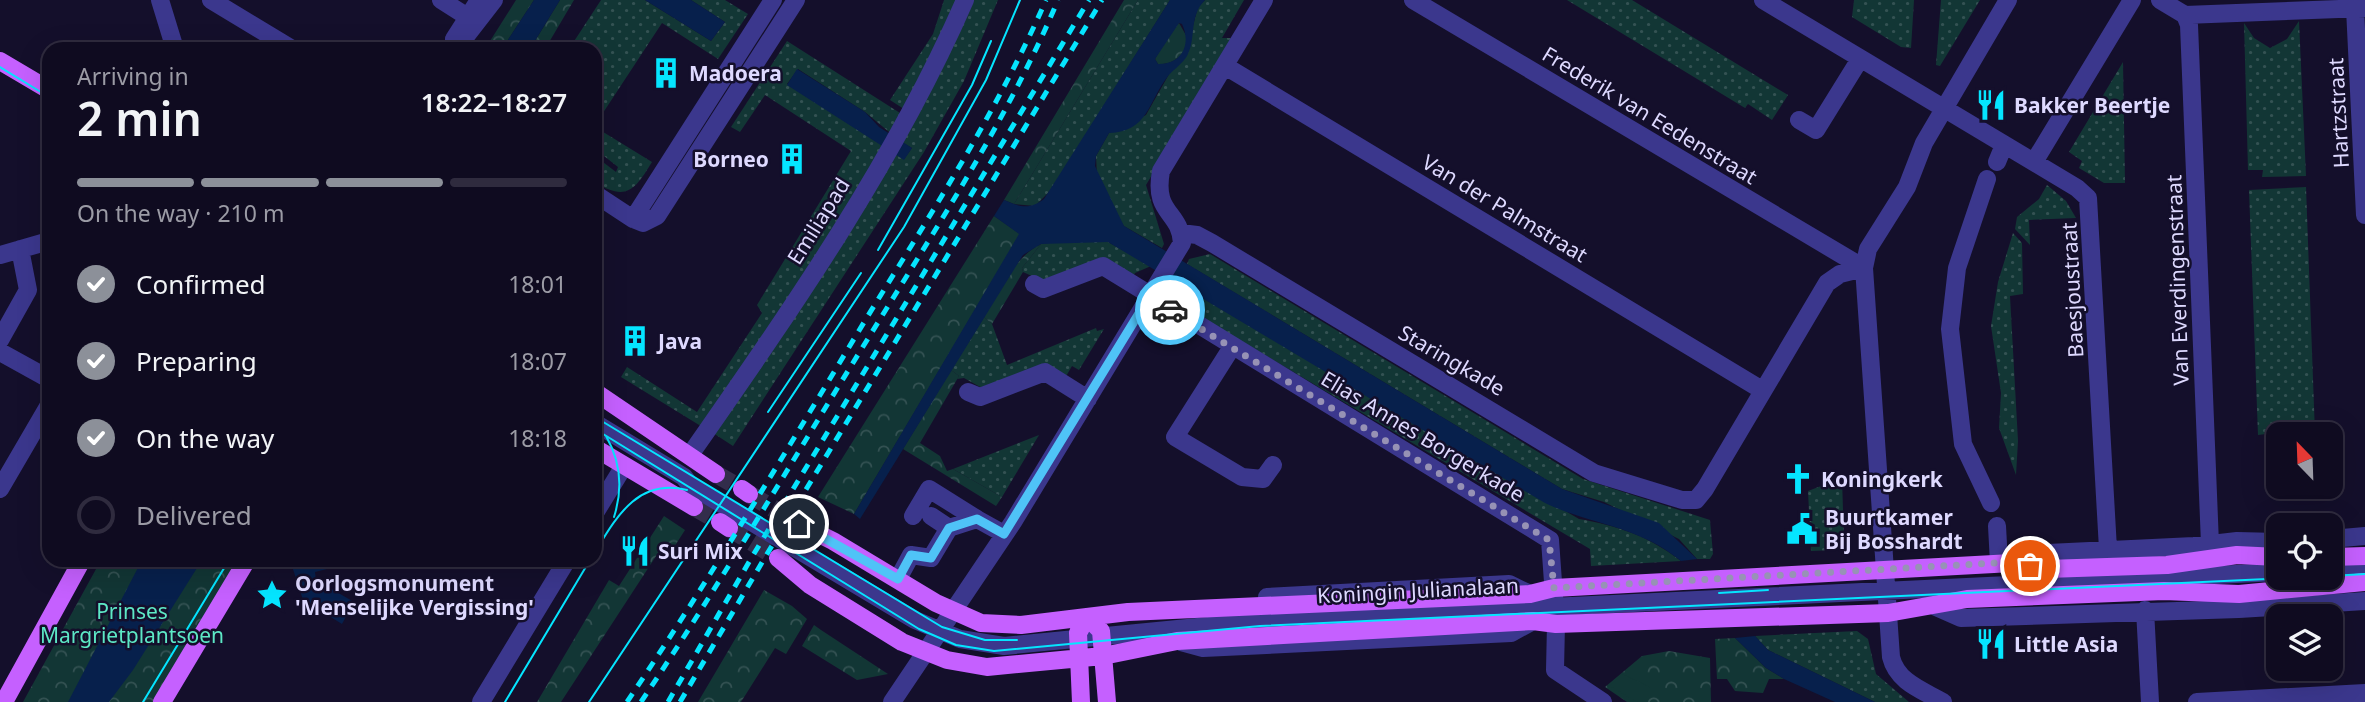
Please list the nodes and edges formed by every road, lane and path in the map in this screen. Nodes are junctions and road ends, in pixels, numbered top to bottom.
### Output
1 (160, 0) edge
2 (211, 0) edge
3 (441, 0) edge
4 (479, 0) edge
5 (494, 0) edge
6 (773, 0) edge
7 (796, 0) edge
8 (965, 0) edge
9 (1264, 0) edge
10 (1413, 0) edge
11 (1763, 0) edge
12 (2008, 0) edge
13 (2132, 0) edge
14 (2160, 0) edge
15 (2360, 8) edge
16 (2185, 15) junction
17 (472, 19) junction
18 (173, 42) edge
19 (280, 42) edge
20 (458, 42) edge
21 (1860, 59) junction
22 (0, 61) edge
23 (1225, 66) junction
24 (42, 86) edge
25 (1943, 109) junction
26 (1799, 120) dead end
27 (2004, 145) junction
28 (1997, 162) dead end
29 (2034, 162) junction
30 (1987, 180) dead end
31 (602, 199) edge
32 (2365, 215) edge
33 (633, 219) junction
34 (1181, 233) junction
35 (42, 243) edge
36 (20, 249) junction
37 (0, 255) edge
38 (1864, 268) junction
39 (1034, 284) dead end
40 (1149, 297) junction
41 (0, 340) edge
42 (1232, 347) junction
43 (0, 352) edge
44 (42, 375) edge
45 (1762, 390) junction
46 (968, 392) dead end
47 (602, 398) edge
48 (1088, 399) junction
49 (42, 417) edge
50 (602, 427) edge
51 (602, 452) edge
52 (690, 456) junction
53 (1273, 465) dead end
54 (624, 466) junction
55 (716, 474) tunnel mouth
56 (0, 489) edge
57 (602, 502) edge
58 (1991, 503) dead end
59 (694, 507) tunnel mouth
60 (977, 519) junction
61 (799, 524) tunnel mouth
62 (1997, 526) dead end
63 (949, 528) junction
64 (1004, 534) junction
65 (2365, 536) edge
66 (2343, 537) edge
67 (2266, 542) edge
68 (2210, 544) junction
69 (2108, 550) junction
70 (2266, 556) edge
71 (2365, 556) edge
72 (2343, 557) edge
73 (778, 558) tunnel mouth
74 (2006, 563) junction
75 (78, 567) edge
76 (243, 567) edge
77 (563, 567) edge
78 (1886, 568) junction
79 (2365, 569) edge
80 (2343, 570) edge
81 (2266, 573) edge
82 (898, 579) junction
83 (2365, 582) edge
84 (1554, 588) junction
85 (1887, 589) junction
86 (2365, 601) edge
87 (1936, 607) junction
88 (2145, 610) junction
89 (953, 611) junction
90 (1888, 613) junction
91 (1556, 615) junction
92 (1087, 617) junction
93 (939, 632) junction
94 (1101, 636) junction
95 (1078, 639) junction
96 (926, 652) junction
97 (1103, 656) junction
98 (1078, 659) junction
99 (2365, 693) edge
100 (2283, 699) edge
101 (4, 702) edge
102 (162, 702) edge
103 (481, 702) edge
104 (892, 702) edge
105 (1081, 702) edge
106 (1107, 702) edge
107 (1602, 702) edge
108 (1943, 702) edge
109 (2150, 702) edge
110 (2204, 702) edge

1 - 18 street
2 - 19 street
3 - 17 street
4 - 17 street
5 - 17 street
6 - 33 street
7 - 33 street
8 - 52 street, Emiliapad
9 - 23 street
10 - 38 street, Frederik van Eedenstraat
11 - 21 street, Baesjoustraat
12 - 25 street
13 - 29 street
14 - 16 street
15 - 16 street
15 - 32 street, Hartzstraat
16 - 68 street, Van Everdingenstraat
17 - 20 street
21 - 25 street, Baesjoustraat
21 - 26 street
22 - 24 main road
23 - 34 street
23 - 45 street, Van der Palmstraat
25 - 27 street, Baesjoustraat
25 - 38 street
27 - 28 street
27 - 29 street, Baesjoustraat
29 - 69 street, Baesjoustraat
30 - 58 street
31 - 33 street
34 - 40 street
34 - 45 street, Staringkade
35 - 36 street
36 - 37 street
36 - 41 street
38 - 45 street
38 - 78 street
39 - 40 street, Elias Annes Borgerkade
40 - 42 street, Elias Annes Borgerkade
40 - 48 street
42 - 53 street
42 - 84 street, Elias Annes Borgerkade
43 - 44 street
46 - 48 street
47 - 52 main road
48 - 64 street
49 - 56 street
50 - 93 street, Koningin Julianalaan
51 - 54 main road
52 - 55 main road
54 - 57 street
54 - 59 main road
60 - 63 street
60 - 63 street
60 - 64 street
61 - 82 main road, Koningin Julianalaan
62 - 74 street
63 - 82 street
64 - 89 street
65 - 66 street
67 - 68 street, Koningin Julianalaan
68 - 69 street, Koningin Julianalaan
69 - 74 street, Koningin Julianalaan
70 - 74 main road, Koningin Julianalaan
71 - 72 main road
73 - 96 main road, Koningin Julianalaan
74 - 78 main road, Koningin Julianalaan
75 - 101 main road
76 - 102 main road
77 - 103 street
78 - 84 main road, Koningin Julianalaan
78 - 85 street
79 - 80 street
81 - 85 street, Koningin Julianalaan
82 - 89 main road, Koningin Julianalaan
83 - 87 main road, Koningin Julianalaan
84 - 91 street
84 - 92 main road, Koningin Julianalaan
85 - 90 street
85 - 91 street, Koningin Julianalaan
86 - 88 street, Koningin Julianalaan
87 - 88 street, Koningin Julianalaan
87 - 90 main road, Koningin Julianalaan
88 - 109 street
89 - 92 main road, Koningin Julianalaan
89 - 93 street
90 - 91 main road, Koningin Julianalaan
90 - 108 street
91 - 94 street, Koningin Julianalaan
91 - 97 main road, Koningin Julianalaan
91 - 107 street
92 - 94 main road
92 - 95 main road
93 - 95 street, Koningin Julianalaan
93 - 96 street
94 - 95 street, Koningin Julianalaan
94 - 97 main road
95 - 98 main road
96 - 98 main road, Koningin Julianalaan
96 - 104 street
97 - 98 main road, Koningin Julianalaan
97 - 106 main road
98 - 105 main road
99 - 100 street
100 - 110 street

